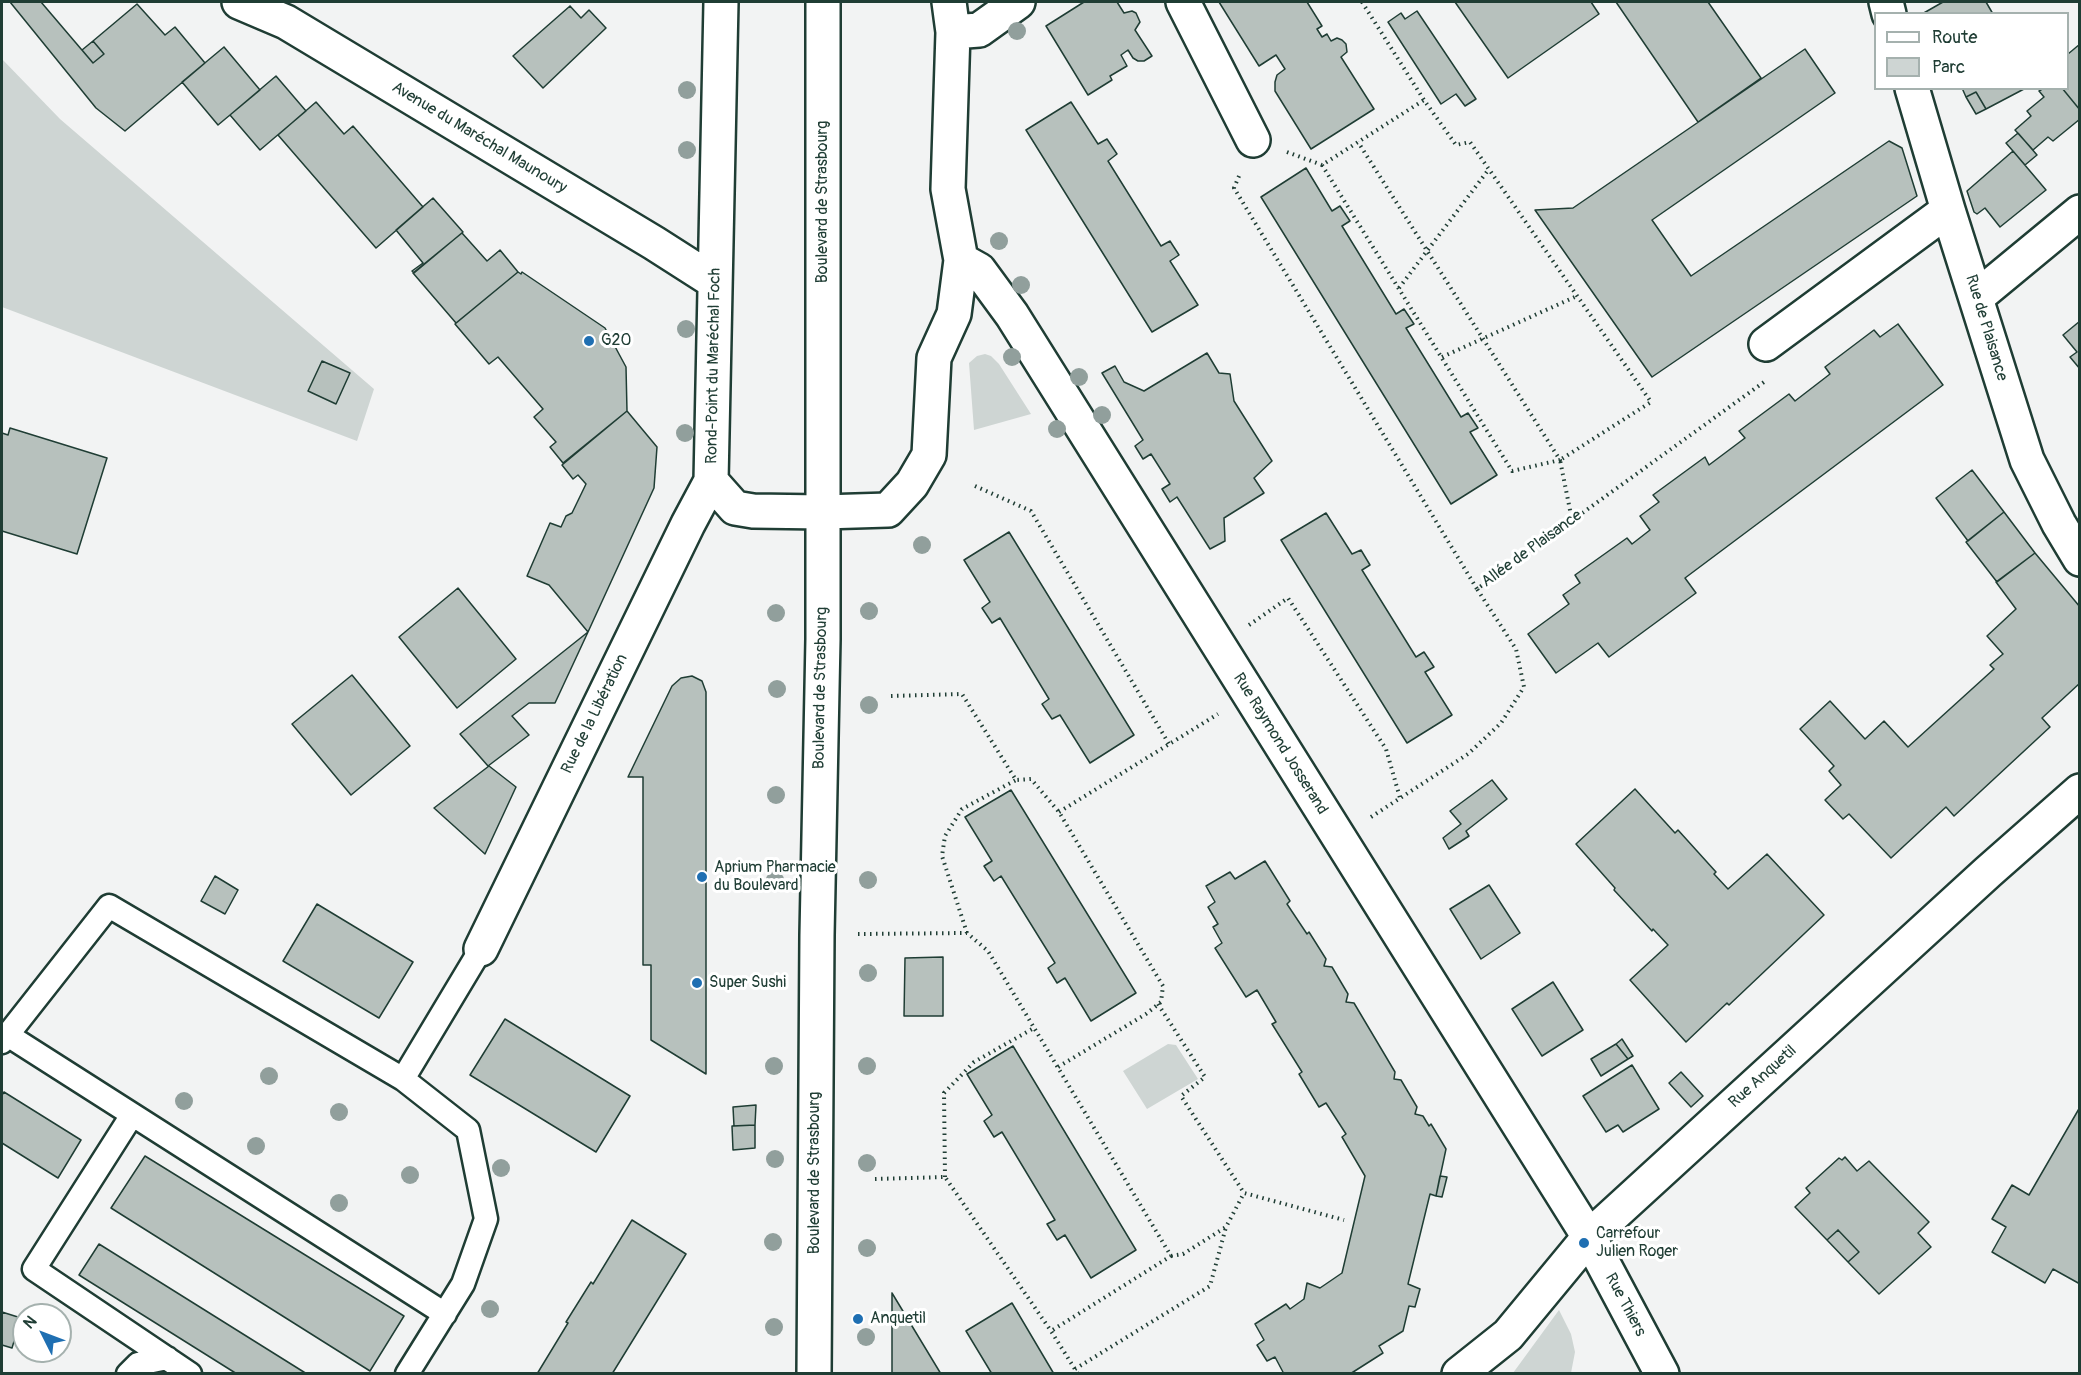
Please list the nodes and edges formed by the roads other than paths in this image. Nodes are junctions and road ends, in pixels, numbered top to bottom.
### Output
1 (239, 2) edge
2 (721, 2) edge
3 (823, 2) edge
4 (1017, 2) edge
5 (1183, 2) edge
6 (951, 17) edge
7 (1913, 90) edge
8 (1253, 140) road end
9 (1948, 210) junction
10 (2079, 212) edge
11 (961, 260) junction
12 (716, 282) junction
13 (1977, 297) junction
14 (1766, 344) road end
15 (711, 481) junction
16 (823, 512) junction
17 (2079, 559) edge
18 (2079, 791) edge
19 (481, 949) joint
20 (4, 1038) edge
21 (403, 1079) junction
22 (132, 1115) junction
23 (1589, 1237) junction
24 (445, 1314) junction
25 (167, 1358) junction
26 (1475, 1368) edge
27 (128, 1374) edge
28 (190, 1374) edge
29 (407, 1374) edge
30 (814, 1374) edge
31 (1662, 1374) edge

1 - 12 street, Avenue du Maréchal Maunoury
2 - 12 street, Rond-Point du Maréchal Foch
3 - 16 street, Boulevard de Strasbourg
4 - 6 street
5 - 8 street
6 - 11 street, Rond-Point du Maréchal Foch
7 - 9 street, Rue de Plaisance
9 - 13 street, Rue de Plaisance
9 - 14 street
10 - 13 street
11 - 16 street, Rond-Point du Maréchal Foch
11 - 23 street, Rue Raymond Josserand
12 - 15 street, Rond-Point du Maréchal Foch
13 - 17 street, Rue de Plaisance
15 - 16 street, Rond-Point du Maréchal Foch
15 - 19 street, Rue de la Libération
16 - 30 street, Boulevard de Strasbourg
18 - 23 street, Rue Anquetil
19 - 21 lane
20 - 21 lane
20 - 22 lane
21 - 24 lane
22 - 24 lane
22 - 25 lane
23 - 26 street, Rue Anquetil
23 - 31 street, Rue Thiers
24 - 29 lane
25 - 27 lane
25 - 28 lane

